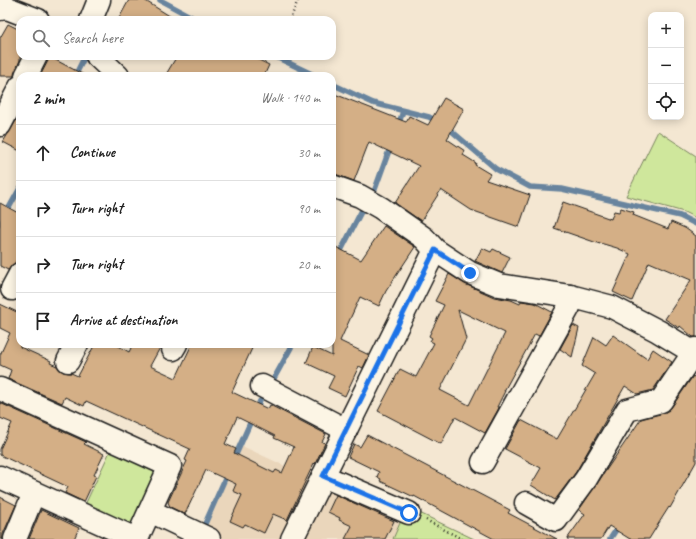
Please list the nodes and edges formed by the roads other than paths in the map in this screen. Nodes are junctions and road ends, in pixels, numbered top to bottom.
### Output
1 (99, 0) edge
2 (0, 9) edge
3 (28, 16) edge
4 (93, 16) edge
5 (34, 60) edge
6 (101, 60) edge
7 (28, 72) edge
8 (114, 72) edge
9 (16, 95) edge
10 (0, 125) edge
11 (336, 187) edge
12 (435, 250) junction
13 (570, 296) junction
14 (695, 352) edge
15 (262, 386) dead end
16 (0, 389) edge
17 (346, 430) junction
18 (483, 462) dead end
19 (323, 476) junction
20 (0, 477) edge
21 (34, 493) junction
22 (526, 503) dead end
23 (150, 511) junction
24 (409, 513) road end
25 (15, 539) edge
26 (137, 539) edge
27 (209, 539) edge
28 (292, 539) edge

1 - 4 street
2 - 3 street
5 - 7 street
6 - 8 street
9 - 10 street
11 - 12 street
12 - 13 street
12 - 17 street
13 - 14 street
13 - 18 street
14 - 22 street
15 - 17 street
16 - 23 street
17 - 19 street
19 - 24 street
19 - 28 street
20 - 21 street
21 - 25 street
21 - 26 street
23 - 26 street
23 - 27 street

